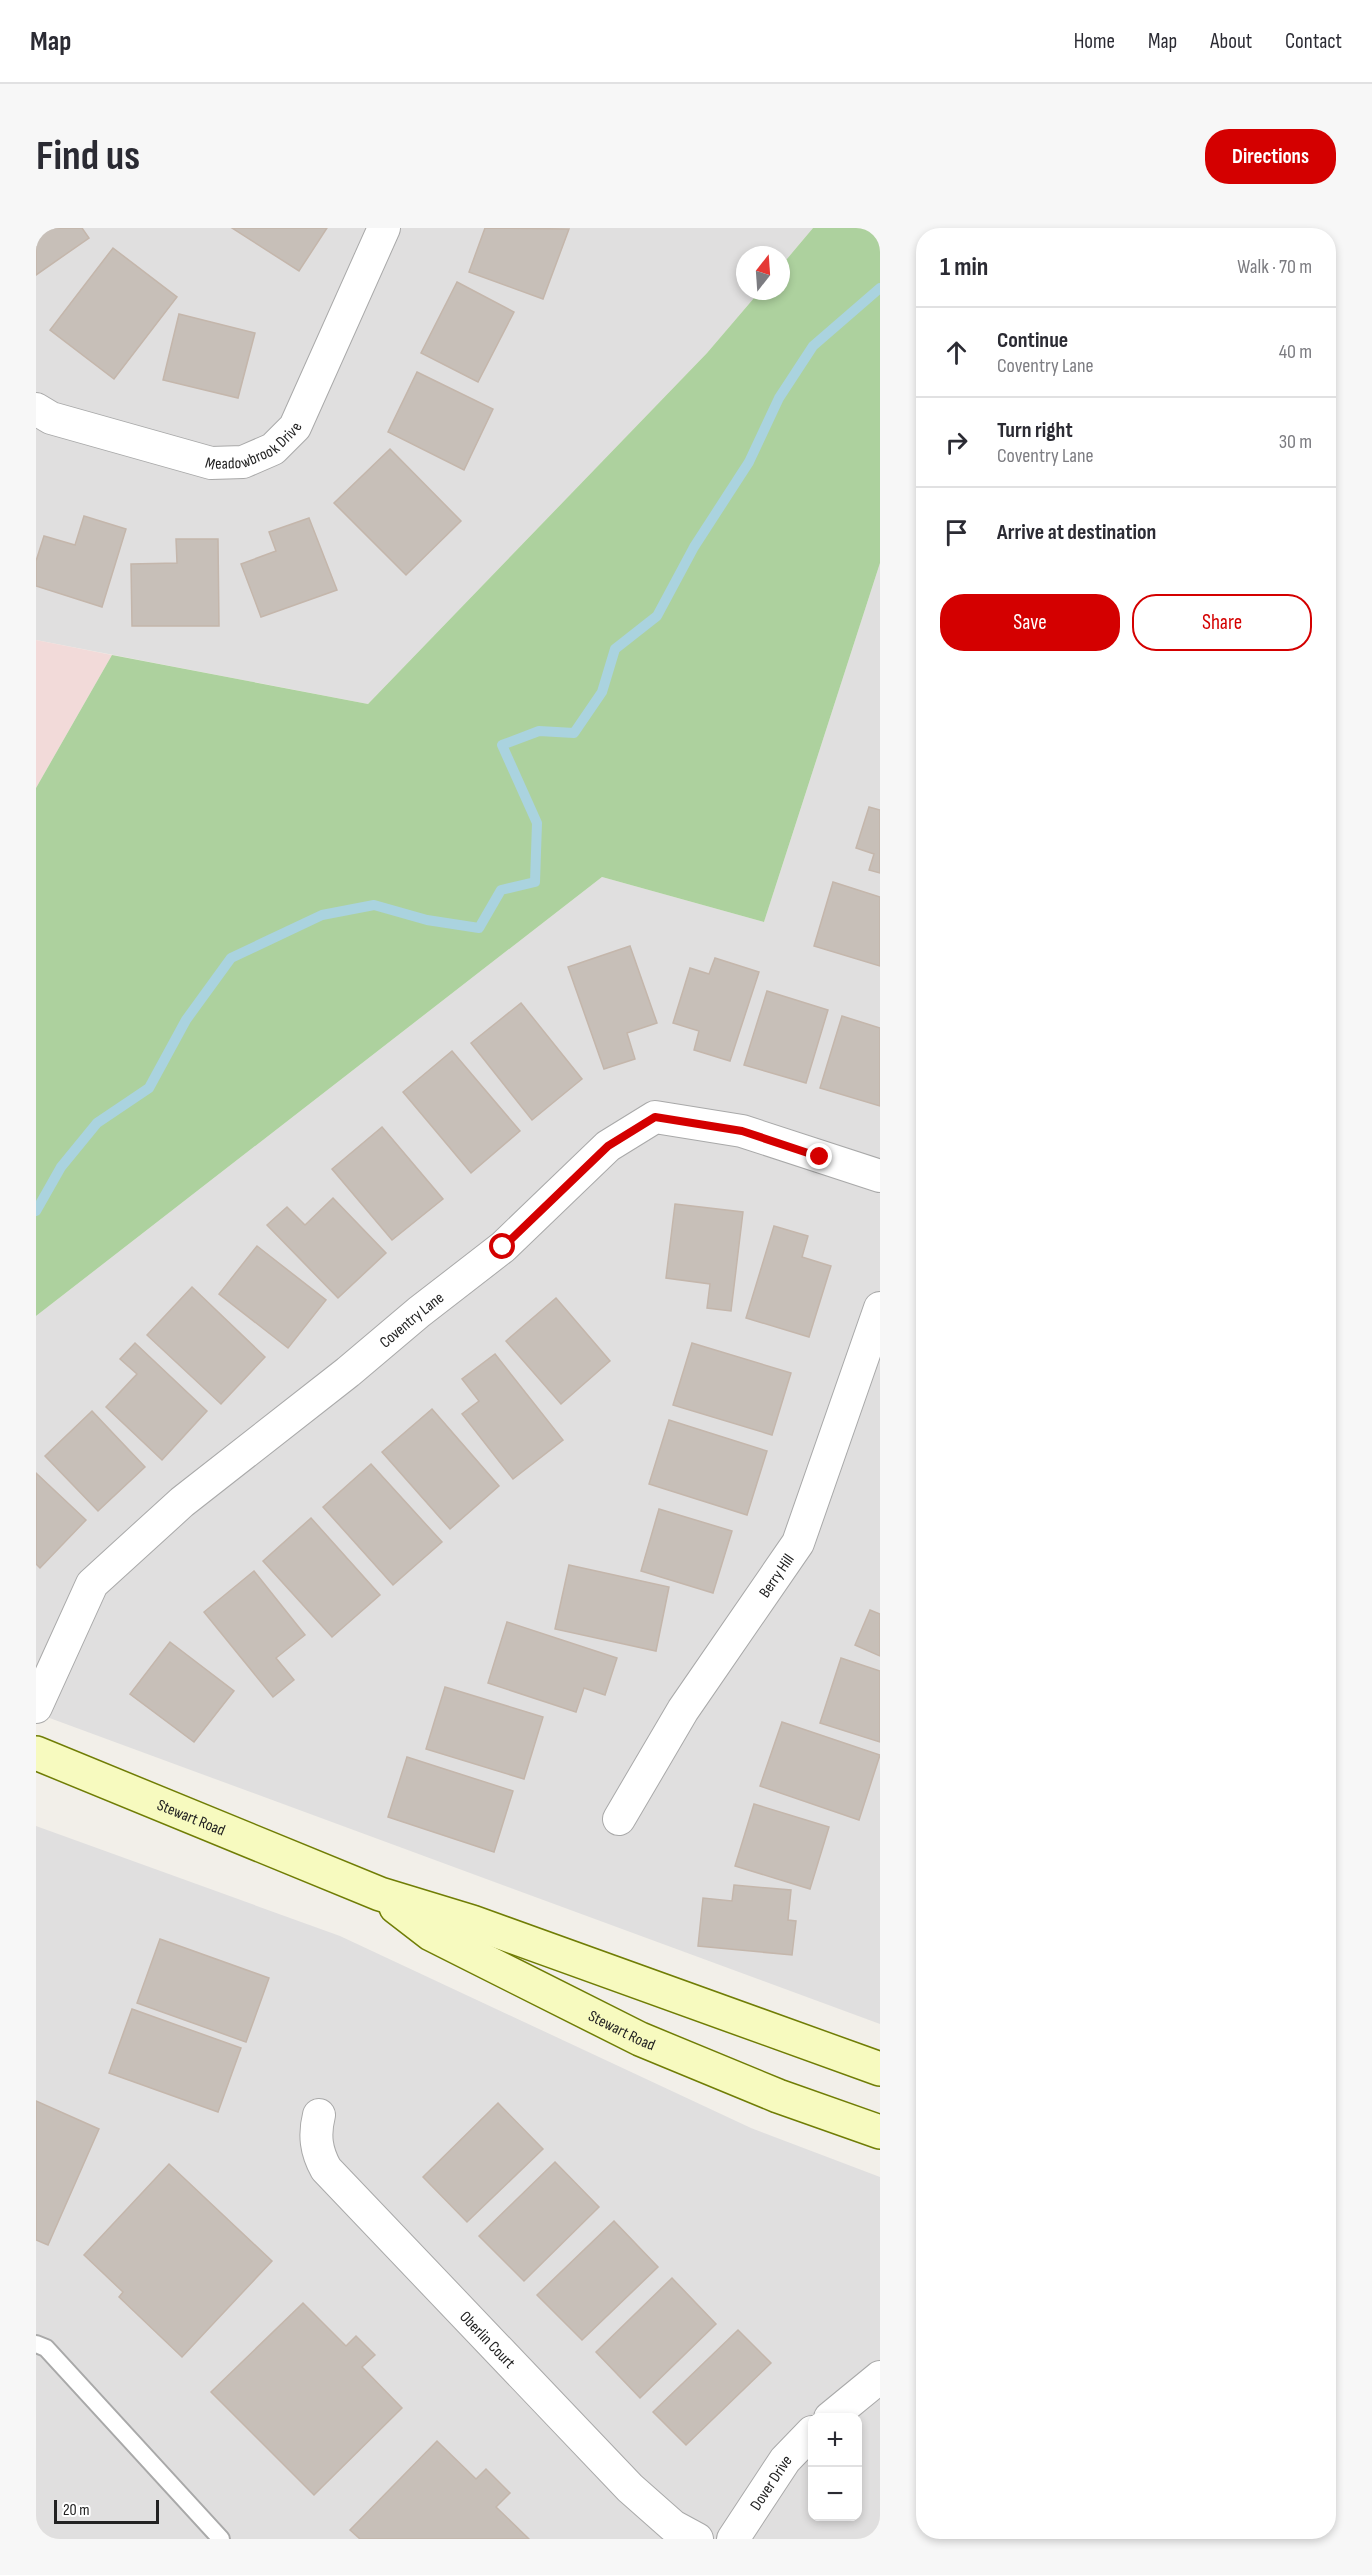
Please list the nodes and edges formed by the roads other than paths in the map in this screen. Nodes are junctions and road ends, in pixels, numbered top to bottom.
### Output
1 (384, 228) edge
2 (36, 409) edge
3 (880, 1176) edge
4 (880, 1308) edge
5 (36, 1707) edge
6 (36, 1753) edge
7 (619, 1819) dead end
8 (380, 1894) junction
9 (880, 2069) edge
10 (319, 2115) dead end
11 (880, 2132) edge
12 (36, 2344) edge
13 (880, 2377) edge
14 (836, 2413) edge
15 (808, 2437) edge
16 (221, 2539) edge
17 (697, 2539) edge
18 (734, 2539) edge

1 - 2 street, Meadowbrook Drive
3 - 5 street, Coventry Lane
4 - 7 street, Berry Hill
6 - 8 street, Stewart Road
8 - 9 street, Stewart Road
8 - 11 street, Stewart Road
10 - 17 street, Oberlin Court
12 - 16 lane
13 - 14 street
15 - 18 street, Dover Drive

